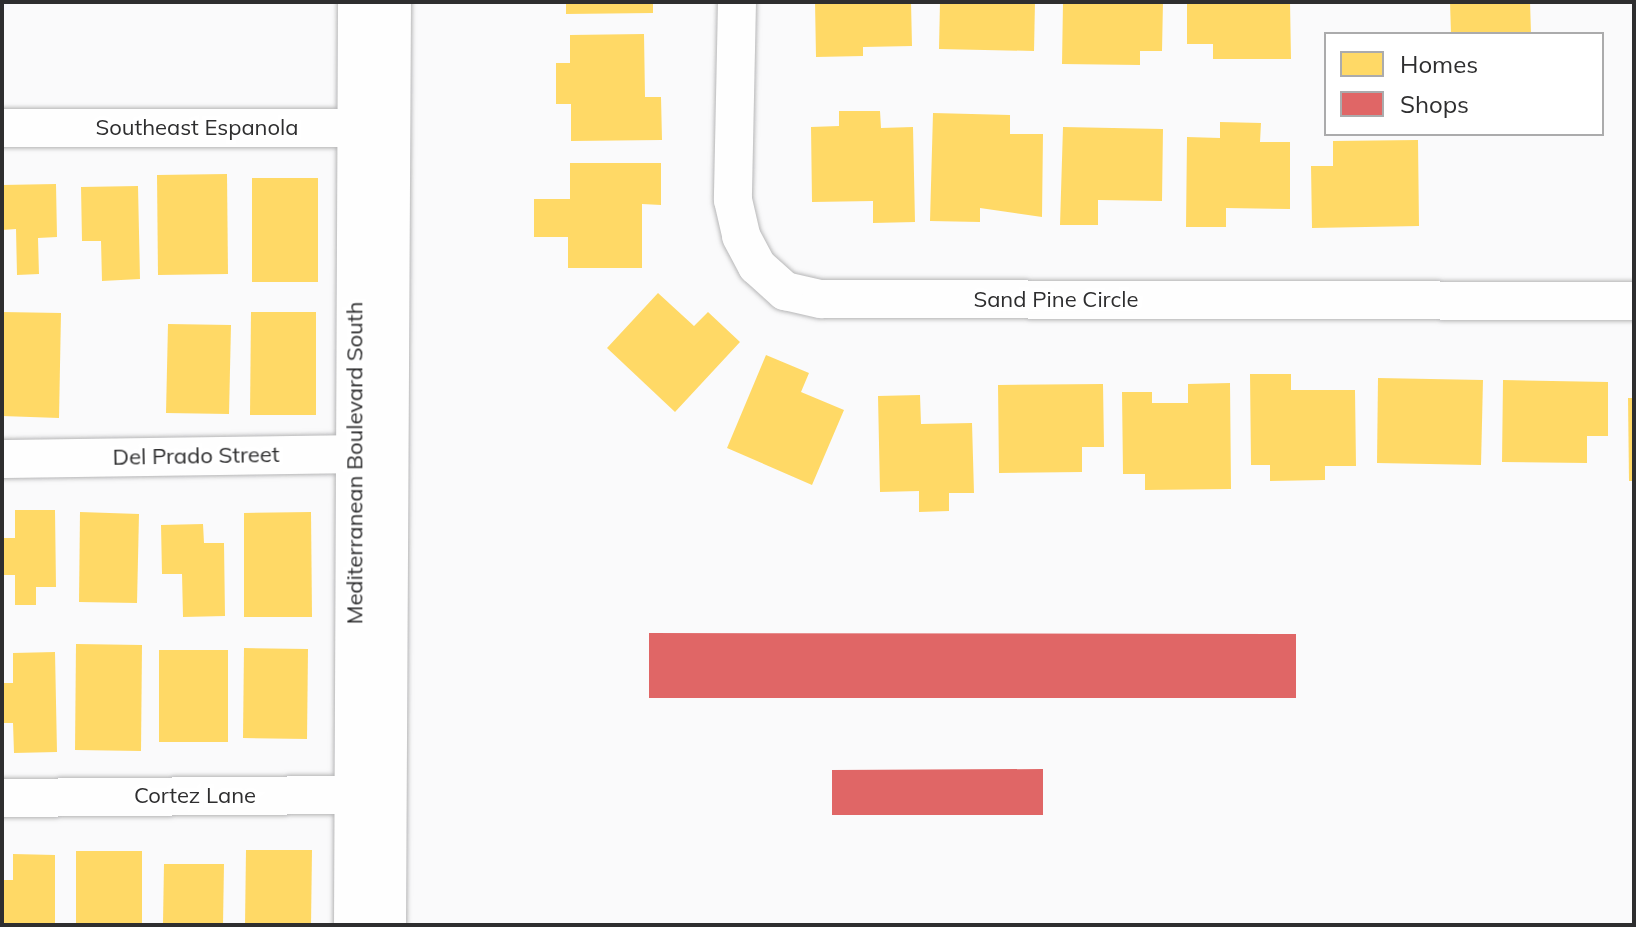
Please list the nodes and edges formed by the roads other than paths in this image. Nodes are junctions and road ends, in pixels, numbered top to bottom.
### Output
1 (357, 2) edge
2 (392, 2) edge
3 (737, 2) edge
4 (2, 128) edge
5 (374, 128) junction
6 (1634, 301) edge
7 (372, 454) junction
8 (2, 459) edge
9 (371, 795) junction
10 (2, 798) edge
11 (353, 925) edge
12 (387, 925) edge

1 - 5 street, Mediterranean Boulevard South
2 - 5 street, Mediterranean Boulevard South
3 - 6 street, Sand Pine Circle
4 - 5 street, Southeast Espanola
5 - 7 street, Mediterranean Boulevard South
7 - 8 street, Del Prado Street
7 - 9 street, Mediterranean Boulevard South
9 - 10 street, Cortez Lane
9 - 11 street, Mediterranean Boulevard South
9 - 12 street, Mediterranean Boulevard South

